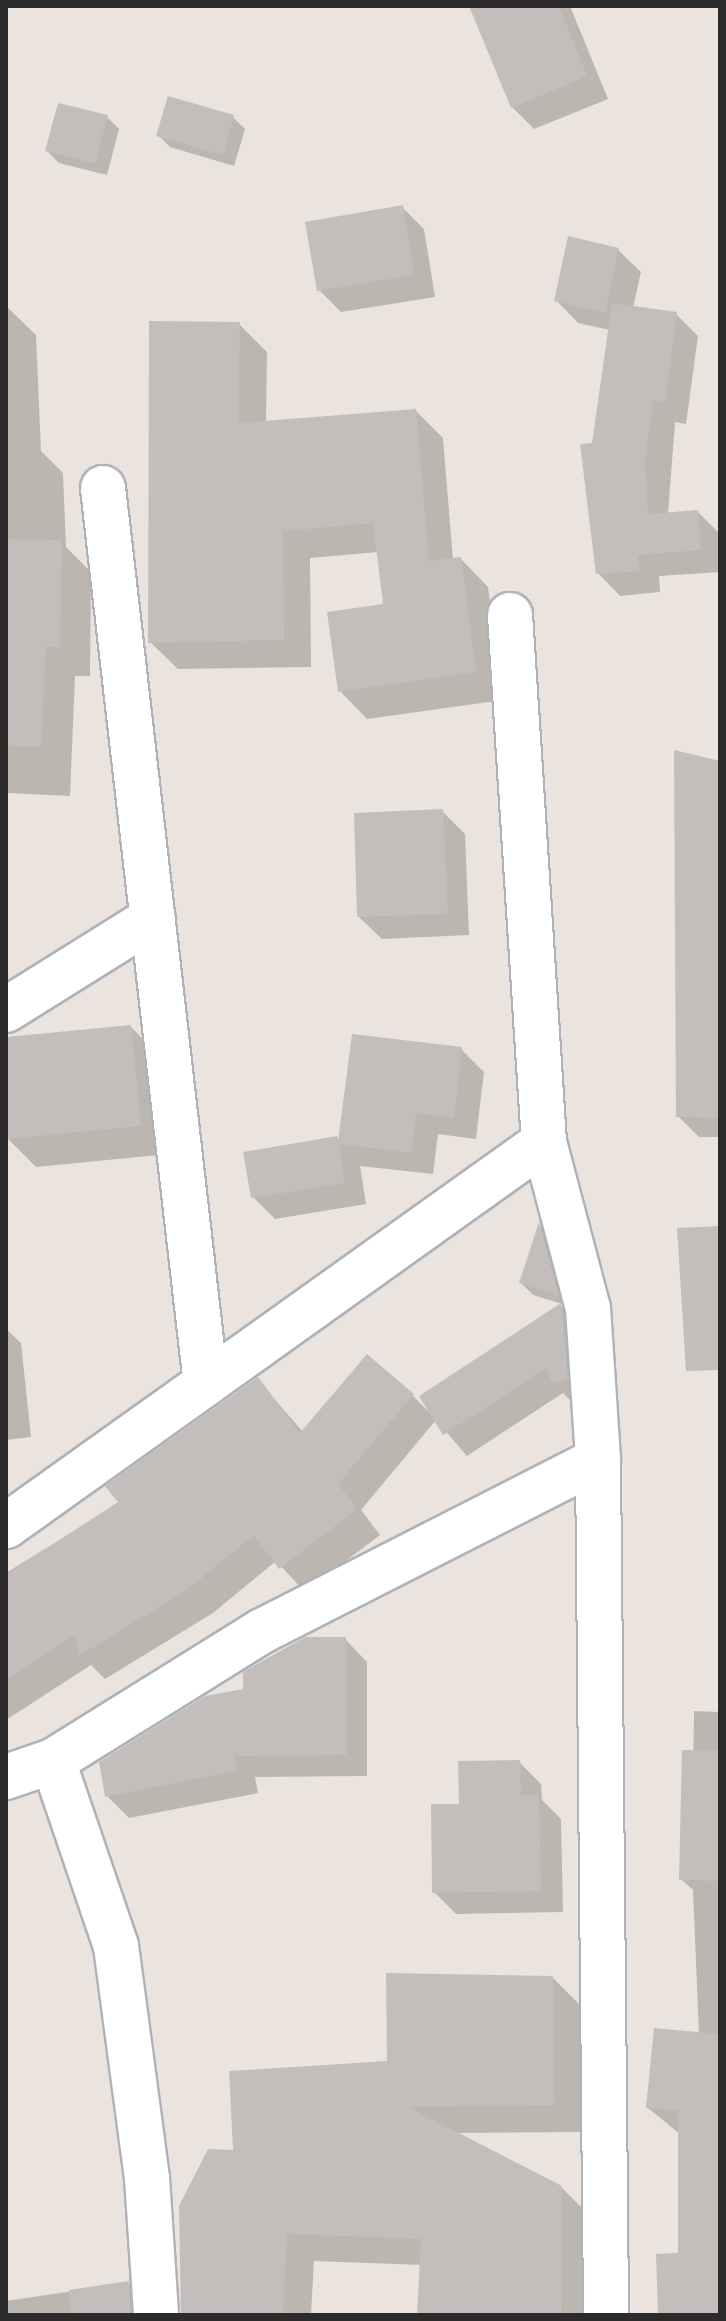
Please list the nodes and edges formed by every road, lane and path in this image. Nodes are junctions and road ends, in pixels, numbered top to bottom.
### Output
1 (103, 488) dead end
2 (510, 615) dead end
3 (153, 918) junction
4 (6, 1010) edge
5 (544, 1142) junction
6 (206, 1383) junction
7 (598, 1460) junction
8 (6, 1526) edge
9 (53, 1761) junction
10 (6, 1777) edge
11 (156, 2315) edge
12 (606, 2315) edge

1 - 3 street
2 - 5 street
3 - 4 street
3 - 6 street
5 - 6 street
5 - 7 street
6 - 8 street
7 - 9 street
7 - 12 street
9 - 10 street
9 - 11 street

